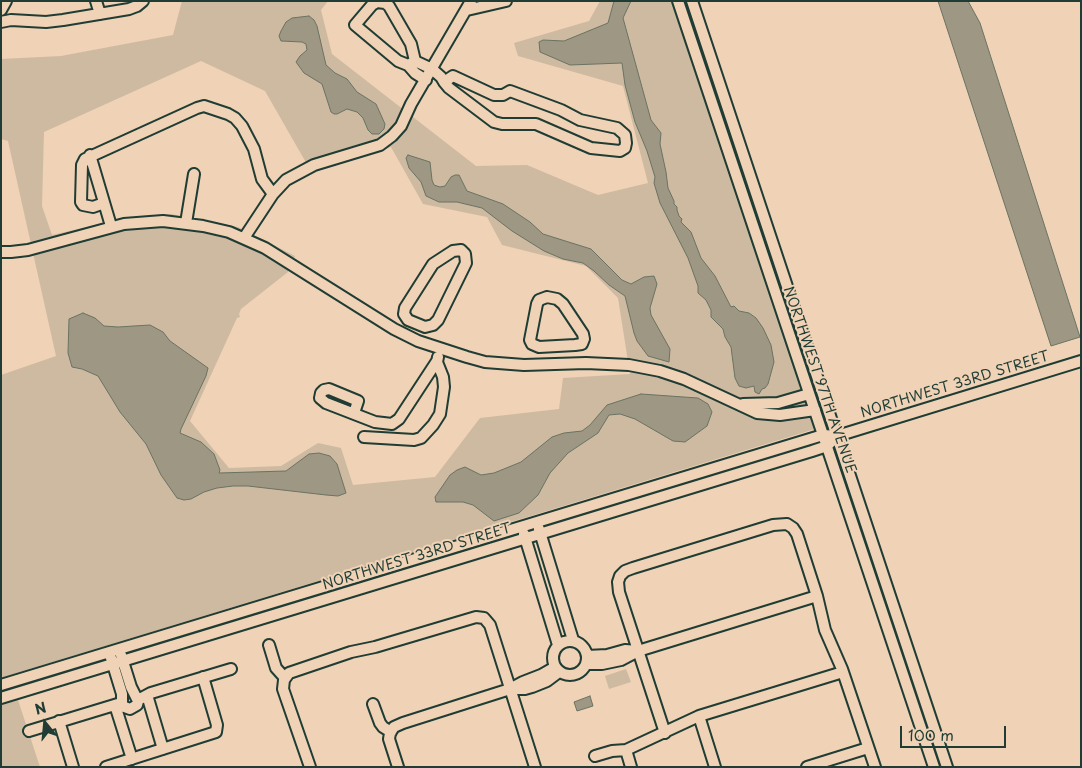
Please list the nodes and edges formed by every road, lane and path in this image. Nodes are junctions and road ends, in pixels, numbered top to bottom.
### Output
1 (6, 1) edge
2 (96, 1) edge
3 (506, 1) edge
4 (678, 1) edge
5 (692, 1) edge
6 (140, 4) edge
7 (469, 6) edge
8 (1, 10) edge
9 (100, 14) junction
10 (1, 22) edge
11 (411, 63) junction
12 (432, 69) junction
13 (716, 73) junction
14 (703, 77) junction
15 (426, 80) junction
16 (444, 82) junction
17 (90, 155) junction
18 (194, 174) dead end
19 (273, 194) junction
20 (104, 204) junction
21 (186, 223) junction
22 (112, 226) junction
23 (244, 238) junction
24 (1, 252) edge
25 (778, 259) junction
26 (765, 264) junction
27 (415, 324) junction
28 (408, 337) junction
29 (559, 346) junction
30 (438, 348) junction
31 (1081, 360) edge
32 (437, 361) junction
33 (560, 364) junction
34 (809, 394) junction
35 (742, 404) junction
36 (815, 410) junction
37 (354, 413) dead end
38 (375, 422) junction
39 (823, 435) junction
40 (837, 436) junction
41 (827, 446) junction
42 (537, 522) junction
43 (522, 526) junction
44 (540, 534) junction
45 (525, 539) junction
46 (817, 596) junction
47 (573, 640) junction
48 (269, 645) dead end
49 (558, 645) junction
50 (114, 651) junction
51 (638, 651) junction
52 (587, 660) junction
53 (118, 663) junction
54 (231, 668) dead end
55 (557, 669) junction
56 (843, 672) junction
57 (203, 677) junction
58 (285, 678) junction
59 (1, 686) edge
60 (510, 690) junction
61 (139, 696) junction
62 (1, 698) edge
63 (119, 702) junction
64 (373, 704) dead end
65 (699, 716) junction
66 (59, 721) junction
67 (28, 731) dead end
68 (391, 732) junction
69 (665, 733) junction
70 (868, 748) junction
71 (163, 749) junction
72 (626, 750) junction
73 (595, 756) dead end
74 (132, 759) junction
75 (534, 766) edge
76 (73, 767) edge
77 (106, 767) edge
78 (310, 767) edge
79 (398, 767) edge
80 (631, 767) edge
81 (715, 767) edge
82 (807, 767) edge
83 (874, 767) edge
84 (934, 767) edge
85 (947, 767) edge

1 - 8 street
2 - 9 street
3 - 7 street
4 - 14 street, NORTHWEST 97TH AVENUE
5 - 13 street, NORTHWEST 97TH AVENUE
6 - 9 street
7 - 12 street
9 - 10 street
11 - 11 street
11 - 12 street
11 - 15 street
12 - 15 street
12 - 16 street
13 - 14 street
13 - 25 street, NORTHWEST 97TH AVENUE
14 - 26 street, NORTHWEST 97TH AVENUE
15 - 19 street
16 - 16 street
17 - 19 street
17 - 20 street
17 - 20 street
18 - 21 street
19 - 23 street
20 - 22 street
21 - 22 street
21 - 23 street
22 - 24 street
23 - 28 street
25 - 26 street
25 - 40 street, NORTHWEST 97TH AVENUE
26 - 34 street, NORTHWEST 97TH AVENUE
27 - 27 street
27 - 28 street
28 - 30 street
29 - 29 street
29 - 33 street
30 - 32 street
30 - 33 street
31 - 40 street, NORTHWEST 33RD STREET
32 - 38 street
32 - 38 street
33 - 35 street
34 - 35 street
34 - 36 street, NORTHWEST 97TH AVENUE
35 - 36 street
36 - 39 street, NORTHWEST 97TH AVENUE
37 - 38 street
39 - 40 street, NORTHWEST 33RD STREET
39 - 41 street, NORTHWEST 97TH AVENUE
39 - 42 street, NORTHWEST 33RD STREET
40 - 41 street, NORTHWEST 33RD STREET
40 - 85 street, NORTHWEST 97TH AVENUE
41 - 44 street, NORTHWEST 33RD STREET
41 - 84 street, NORTHWEST 97TH AVENUE
42 - 43 street, NORTHWEST 33RD STREET
42 - 44 street
43 - 45 street
43 - 50 street, NORTHWEST 33RD STREET
44 - 45 street, NORTHWEST 33RD STREET
44 - 47 street
45 - 49 street
45 - 53 street, NORTHWEST 33RD STREET
46 - 51 street
46 - 51 street
46 - 56 street
47 - 49 street
47 - 52 street
48 - 58 street
49 - 55 street
50 - 53 street
50 - 59 street, NORTHWEST 33RD STREET
51 - 52 street
51 - 69 street
52 - 55 street
53 - 61 street
53 - 62 street, NORTHWEST 33RD STREET
53 - 63 street
54 - 57 street
55 - 60 street
56 - 65 street
56 - 70 street
57 - 61 street
57 - 71 street
58 - 60 street
58 - 78 street
60 - 68 street
60 - 75 street
61 - 63 street
61 - 71 street
63 - 66 street
63 - 74 street
64 - 68 street
65 - 69 street
65 - 81 street
66 - 67 street
66 - 76 street
68 - 79 street
69 - 72 street
70 - 82 street
70 - 83 street
71 - 74 street
72 - 73 street
72 - 80 street
74 - 77 street

